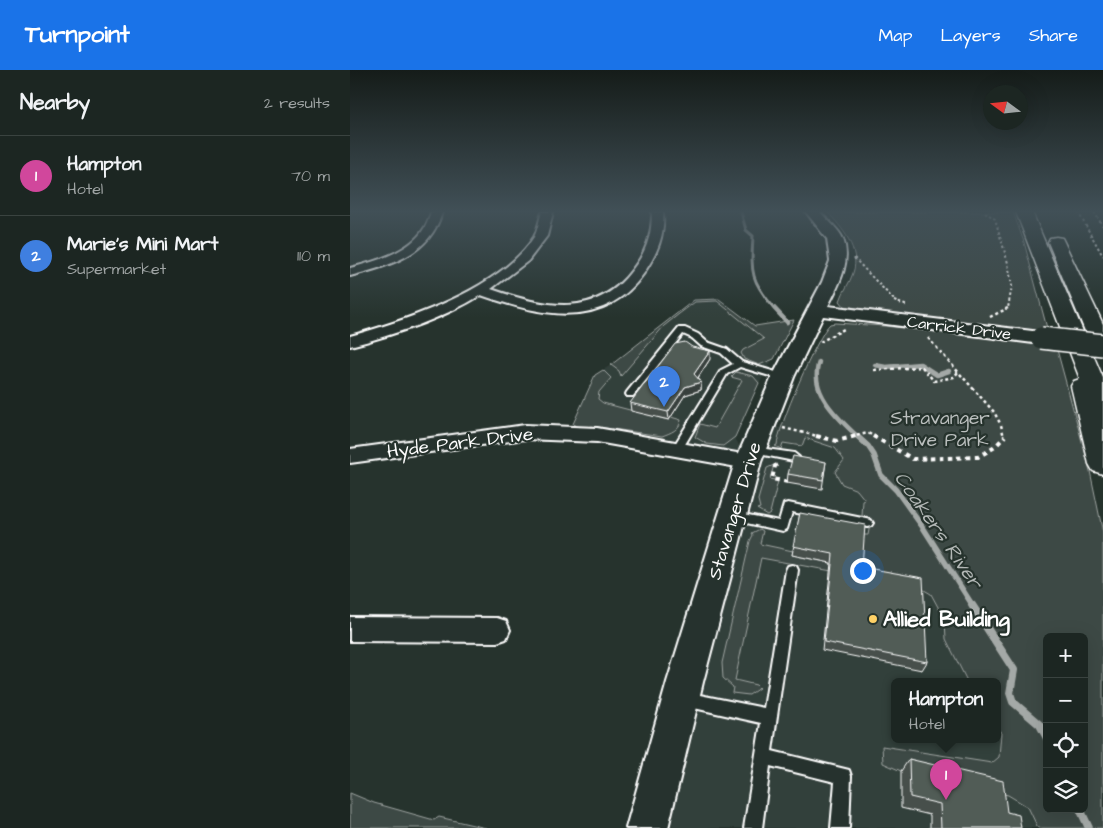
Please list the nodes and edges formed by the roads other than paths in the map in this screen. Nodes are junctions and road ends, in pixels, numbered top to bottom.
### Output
1 (410, 247) edge
2 (534, 247) edge
3 (652, 247) edge
4 (837, 247) edge
5 (1038, 247) edge
6 (1058, 247) edge
7 (350, 272) edge
8 (1074, 283) junction
9 (480, 290) junction
10 (1062, 305) junction
11 (816, 310) junction
12 (1103, 337) edge
13 (350, 342) edge
14 (1103, 346) edge
15 (739, 364) junction
16 (783, 376) junction
17 (630, 394) dead end
18 (1103, 407) edge
19 (677, 449) junction
20 (350, 456) edge
21 (750, 456) junction
22 (794, 458) edge
23 (1103, 464) edge
24 (732, 516) junction
25 (867, 523) dead end
26 (792, 570) dead end
27 (350, 629) edge
28 (496, 630) dead end
29 (682, 698) junction
30 (770, 717) junction
31 (764, 757) junction
32 (647, 828) edge
33 (753, 828) edge
34 (840, 828) edge

1 - 7 street
2 - 9 street
3 - 9 street
4 - 11 street, Stavanger Drive
5 - 10 highway
6 - 8 highway
8 - 12 highway
8 - 14 highway
9 - 13 street
10 - 18 highway
10 - 23 highway
11 - 14 street, Carrick Drive, bridge
11 - 16 street, Stavanger Drive
15 - 16 lane
15 - 17 lane
15 - 19 lane
16 - 21 street, Stavanger Drive
19 - 20 street, Hyde Park Drive
19 - 21 street, Hyde Park Drive
21 - 22 lane
21 - 24 street, Stavanger Drive
24 - 25 lane
24 - 29 street, Stavanger Drive
26 - 30 lane
27 - 28 street
29 - 30 lane
29 - 32 street, Stavanger Drive
30 - 31 lane
31 - 33 lane
31 - 34 lane

